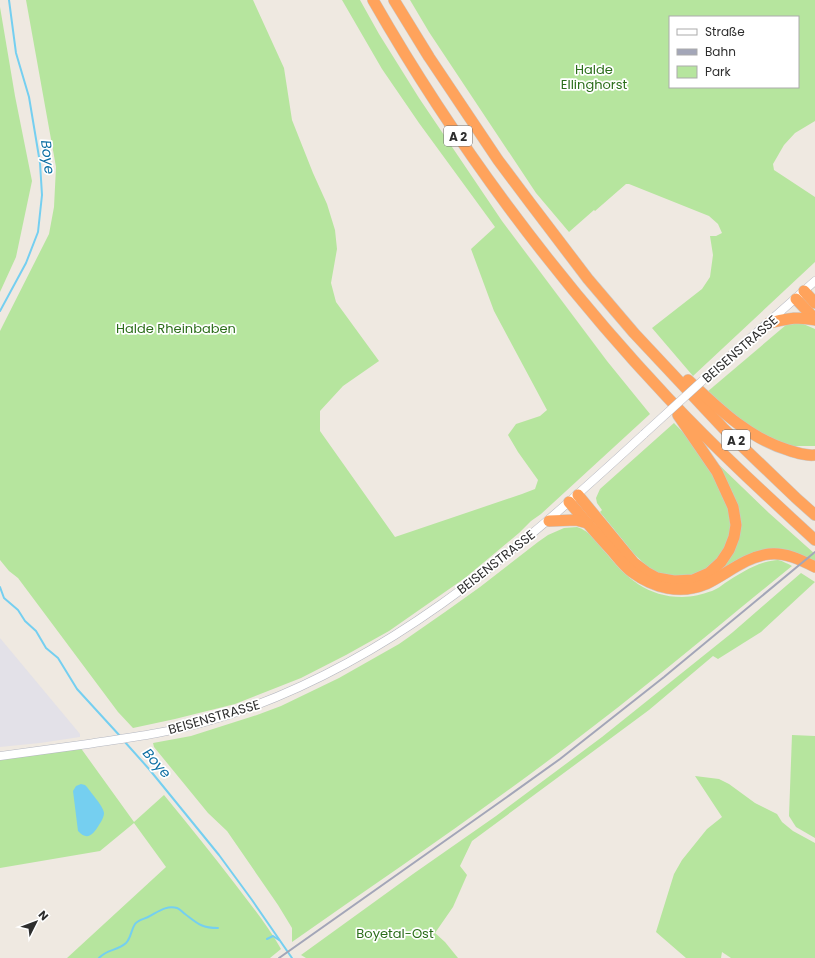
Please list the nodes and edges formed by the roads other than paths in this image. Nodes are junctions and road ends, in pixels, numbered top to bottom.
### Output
1 (373, 0) edge
2 (394, 0) edge
3 (815, 282) edge
4 (800, 295) junction
5 (815, 303) edge
6 (815, 320) edge
7 (769, 323) junction
8 (661, 361) junction
9 (669, 399) junction
10 (815, 455) edge
11 (573, 498) junction
12 (815, 515) edge
13 (548, 521) junction
14 (587, 523) junction
15 (815, 540) edge
16 (815, 567) edge
17 (0, 756) edge

1 - 9 highway, A 2
2 - 8 highway, A 2
3 - 4 main road, BEISENSTRASSE
4 - 5 highway
4 - 6 highway
4 - 7 main road, BEISENSTRASSE
6 - 7 highway
7 - 11 main road, BEISENSTRASSE, bridge
8 - 10 highway
8 - 12 highway, A 2
9 - 11 highway
9 - 15 highway, A 2
11 - 13 main road, BEISENSTRASSE
11 - 14 highway
13 - 14 highway
13 - 17 main road, BEISENSTRASSE
14 - 16 highway

